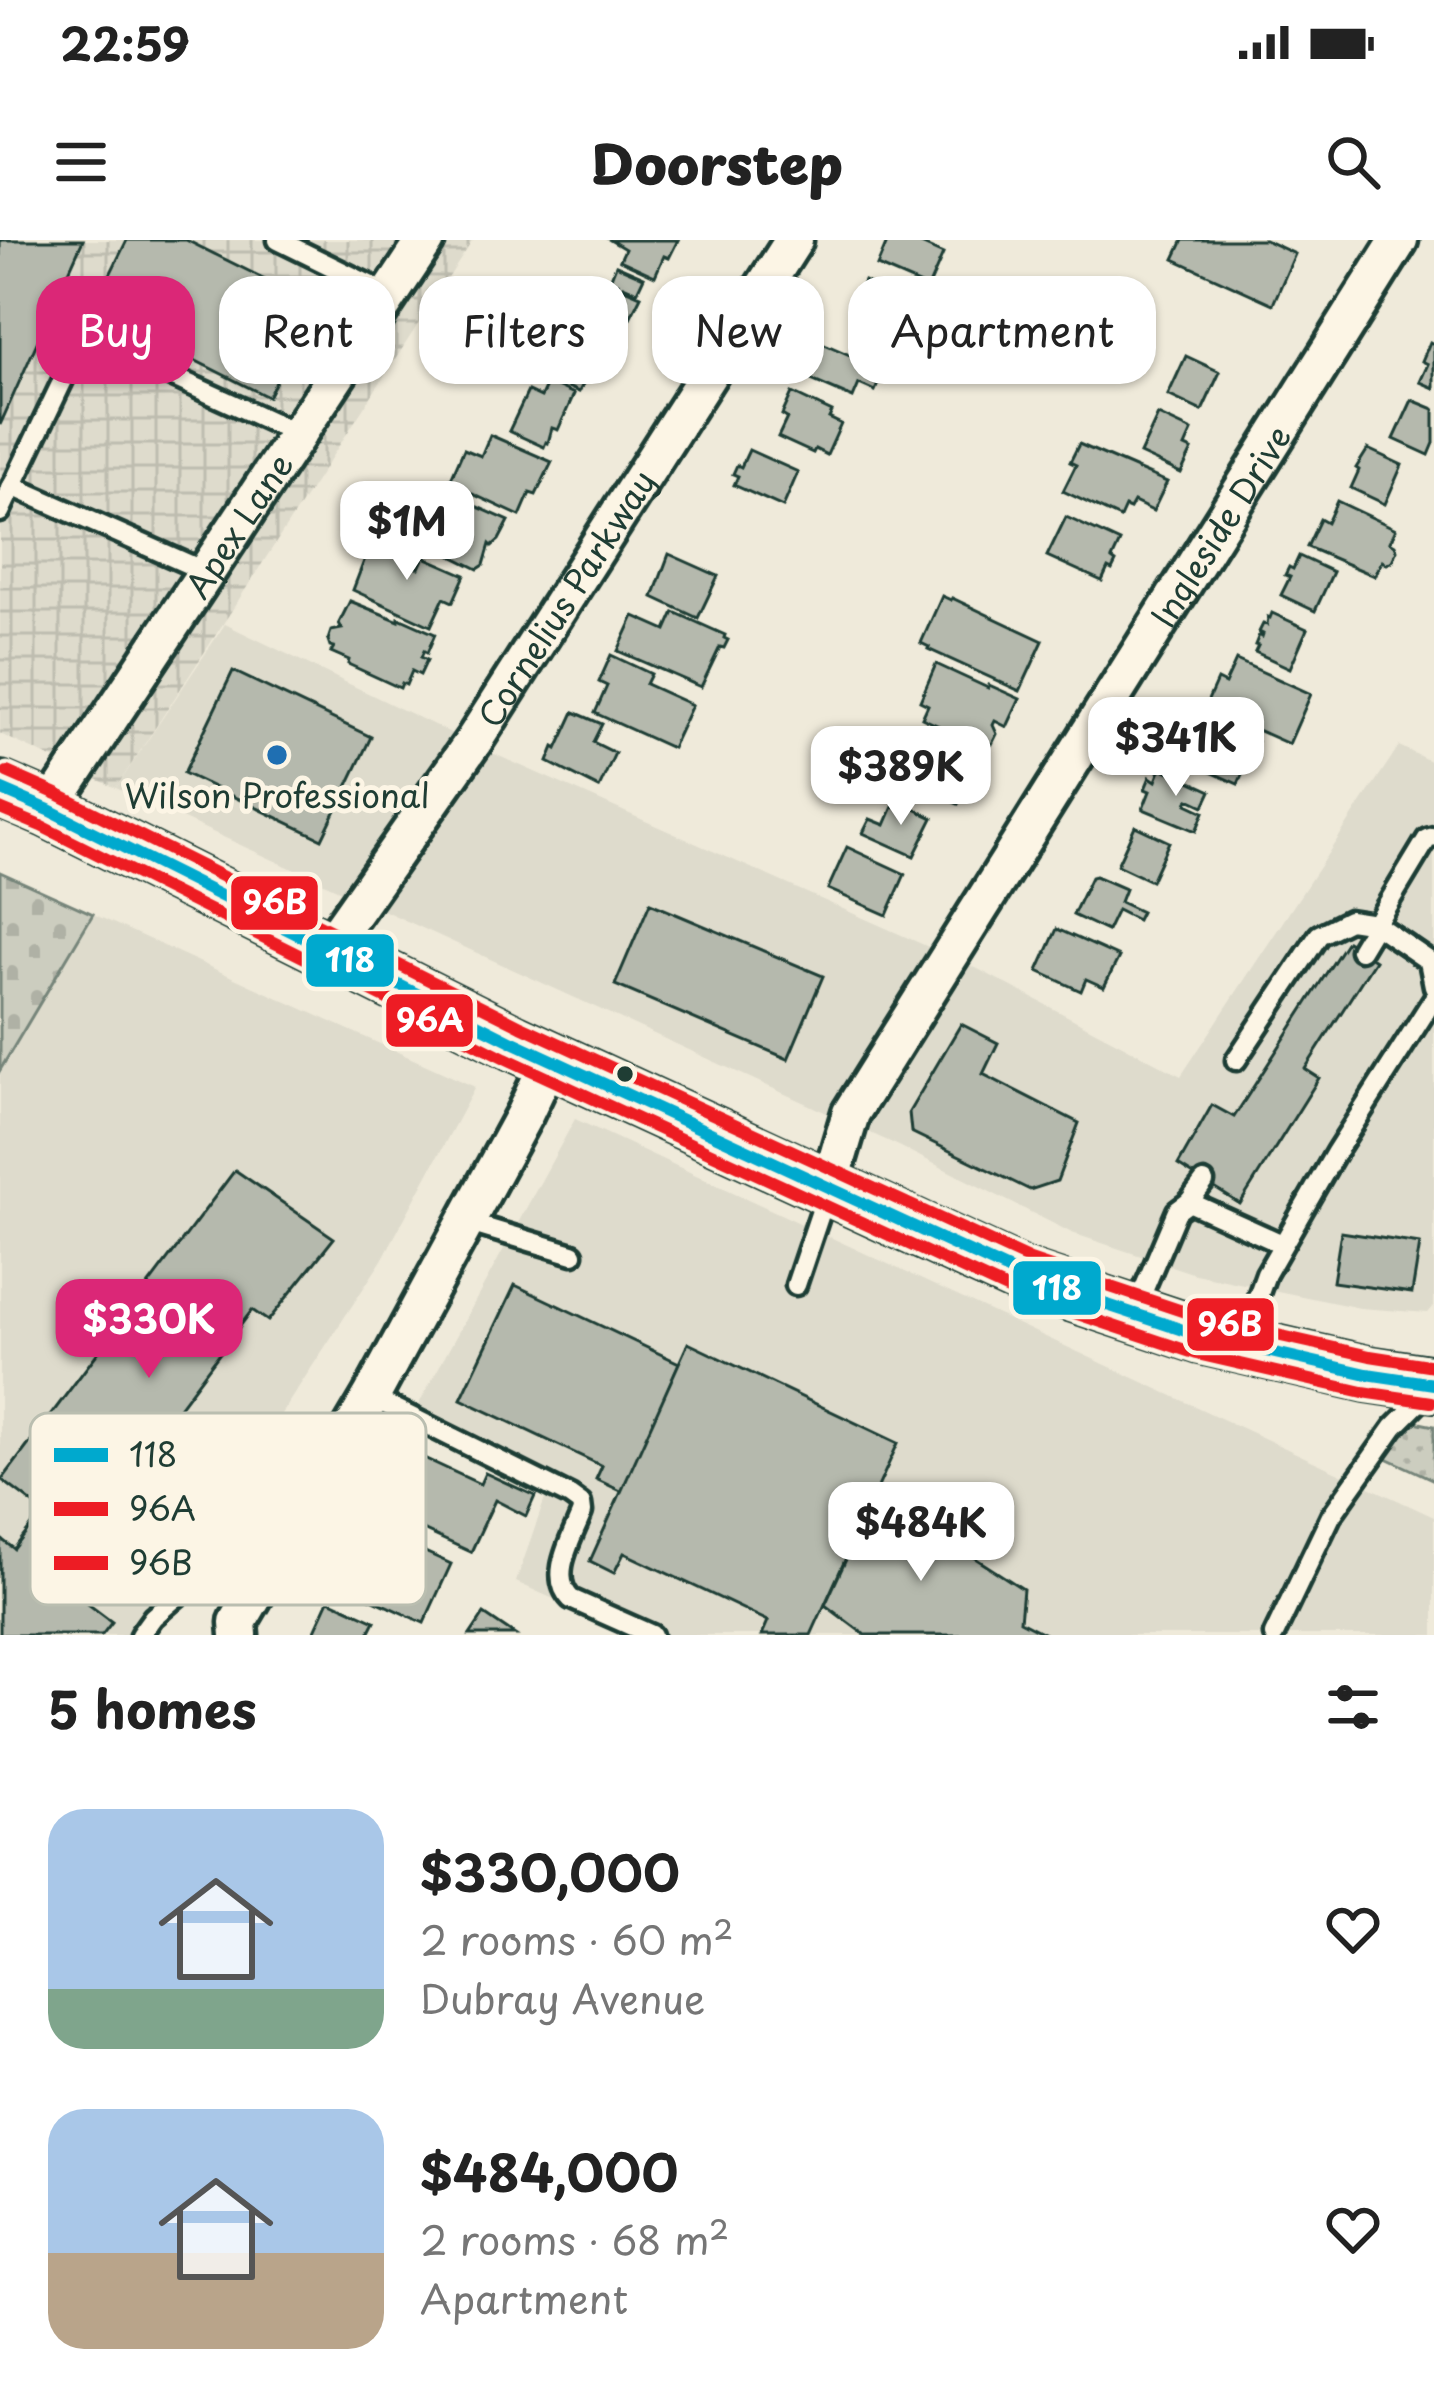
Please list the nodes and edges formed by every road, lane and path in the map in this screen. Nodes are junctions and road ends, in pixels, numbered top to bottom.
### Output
1 (278, 240) edge
2 (426, 240) edge
3 (794, 240) edge
4 (1399, 240) edge
5 (351, 276) edge
6 (395, 287) edge
7 (331, 384) edge
8 (298, 434) junction
9 (12, 486) junction
10 (0, 512) edge
11 (206, 572) junction
12 (0, 789) edge
13 (50, 810) junction
14 (1434, 837) edge
15 (1375, 924) junction
16 (328, 948) junction
17 (1360, 950) dead end
18 (1434, 986) edge
19 (1434, 998) edge
20 (551, 1058) junction
21 (1236, 1060) dead end
22 (1204, 1182) dead end
23 (829, 1187) junction
24 (1189, 1202) junction
25 (466, 1222) junction
26 (1282, 1244) junction
27 (573, 1254) dead end
28 (796, 1285) dead end
29 (1134, 1314) junction
30 (1240, 1345) junction
31 (1434, 1386) edge
32 (371, 1397) junction
33 (362, 1413) edge
34 (403, 1413) edge
35 (426, 1424) edge
36 (167, 1605) edge
37 (248, 1605) edge
38 (140, 1635) edge
39 (239, 1635) edge
40 (652, 1635) edge
41 (1274, 1635) edge

1 - 5 lane
2 - 6 street, Apex Lane
3 - 16 street, Cornelius Parkway
4 - 23 street, Ingleside Drive
7 - 8 street, Apex Lane
8 - 9 lane
8 - 11 street, Apex Lane
9 - 10 lane
9 - 11 lane
11 - 13 street, Apex Lane
12 - 13 main road
13 - 16 main road
14 - 15 lane
15 - 17 lane
15 - 18 lane
15 - 21 lane
16 - 20 main road
19 - 26 lane
20 - 23 main road
20 - 25 street
22 - 24 lane
23 - 28 lane
23 - 29 main road
24 - 26 lane
24 - 29 lane
25 - 27 lane
25 - 32 street
26 - 30 lane
29 - 30 main road
30 - 31 main road
31 - 41 lane
32 - 33 street
32 - 34 lane
35 - 40 lane
36 - 38 lane
37 - 39 street

